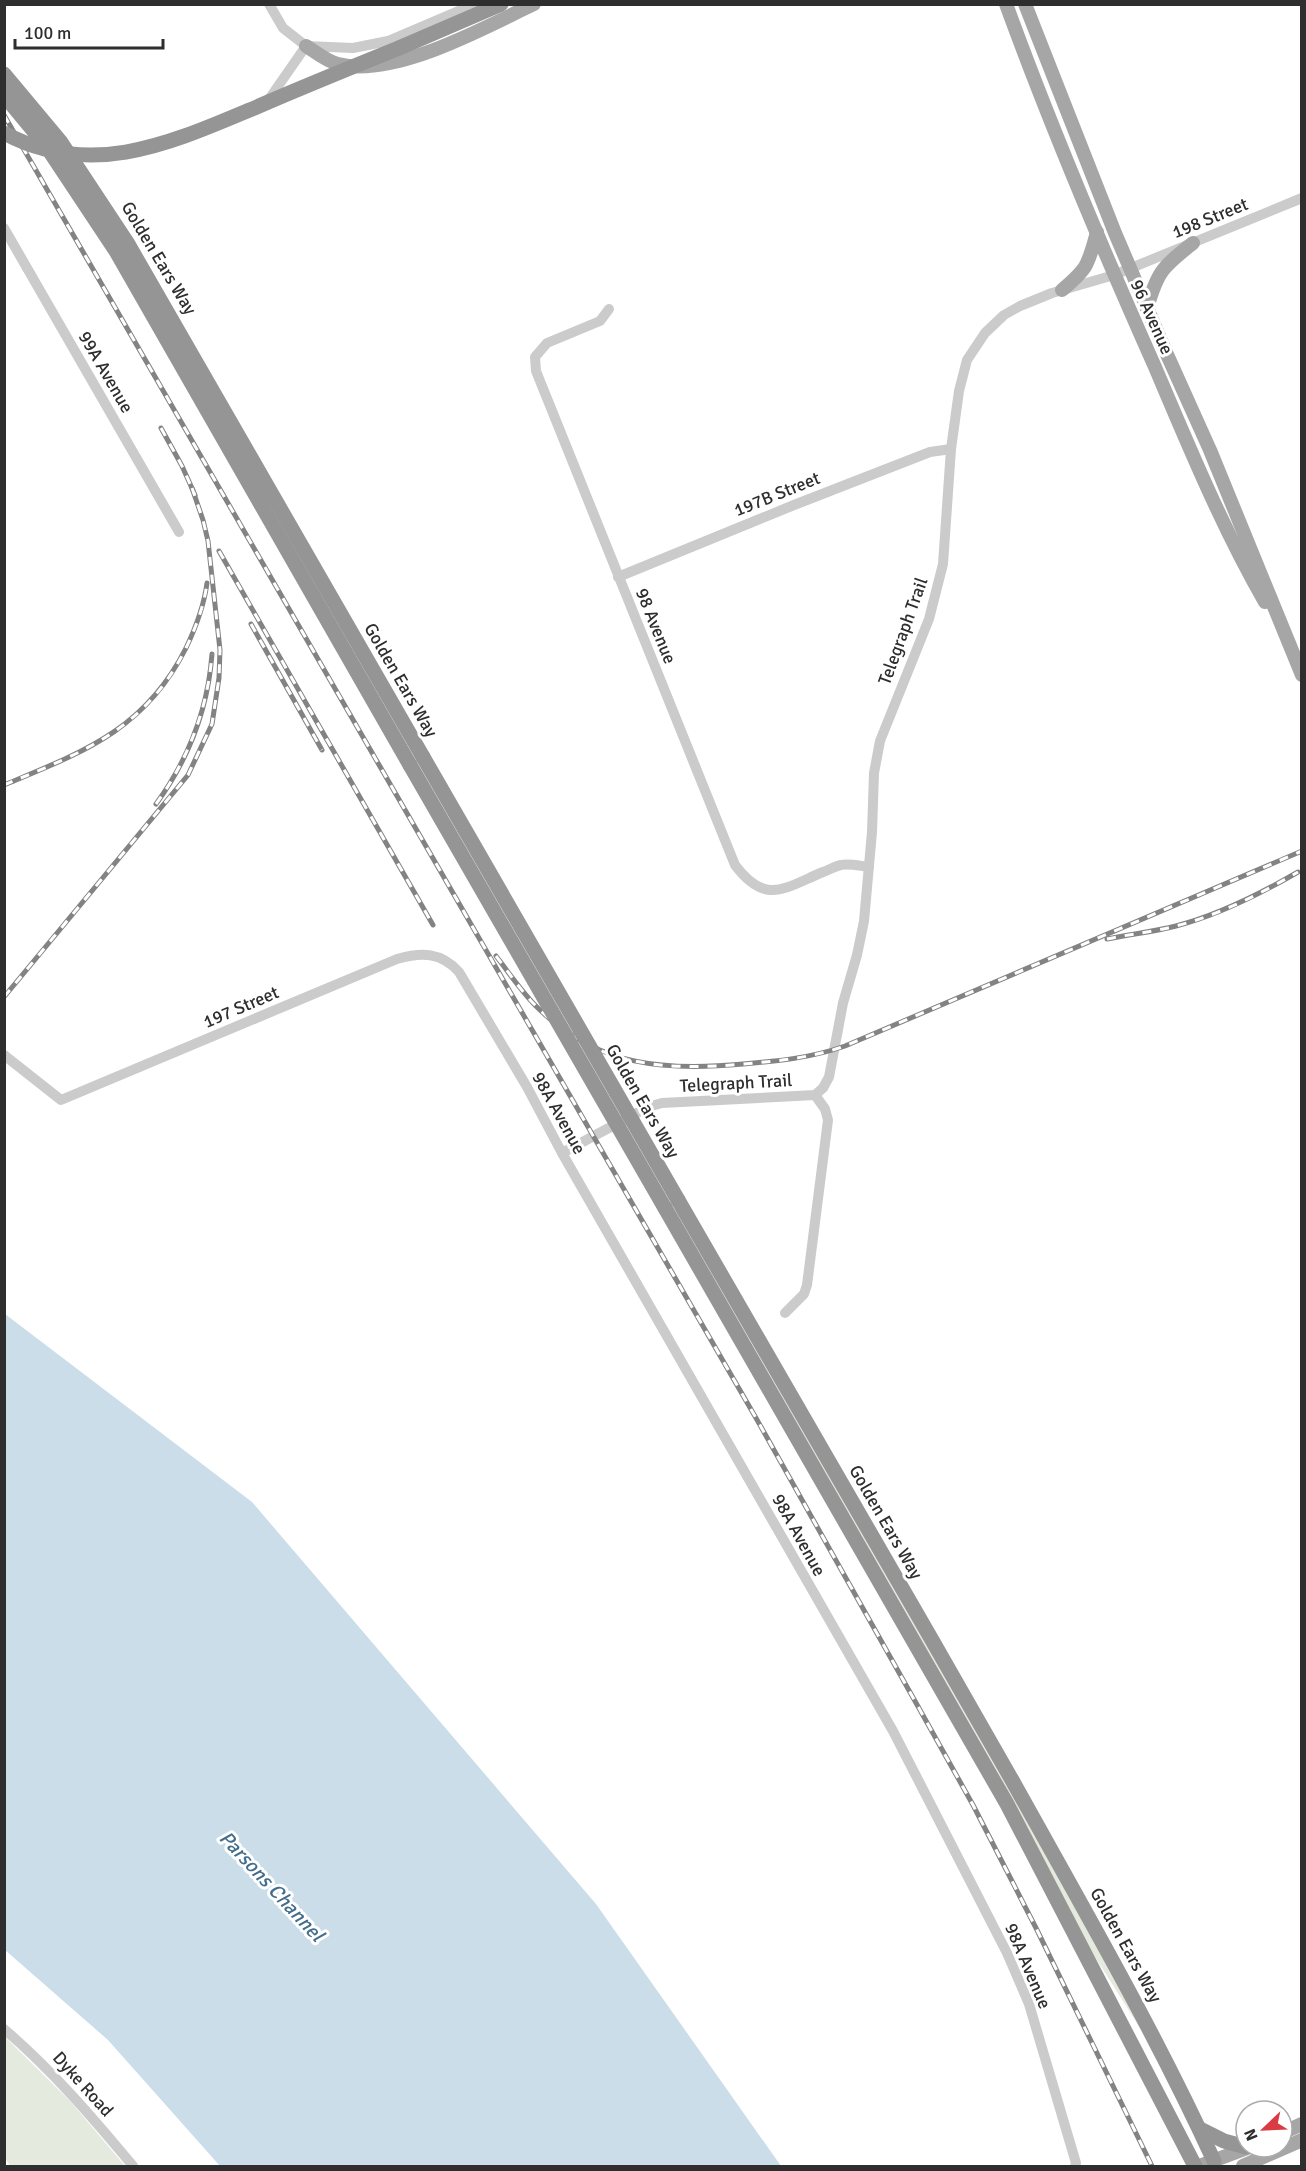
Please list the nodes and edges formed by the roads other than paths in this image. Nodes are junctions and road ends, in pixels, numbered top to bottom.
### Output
1 (269, 4) edge
2 (475, 4) edge
3 (501, 4) edge
4 (534, 4) edge
5 (1006, 4) edge
6 (1025, 4) edge
7 (306, 45) junction
8 (4, 74) edge
9 (4, 95) edge
10 (265, 105) dead end
11 (4, 133) edge
12 (1302, 198) edge
13 (4, 228) edge
14 (1097, 232) junction
15 (1193, 243) junction
16 (122, 247) junction
17 (1130, 269) junction
18 (1114, 275) junction
19 (1062, 290) junction
20 (1148, 308) junction
21 (609, 309) dead end
22 (951, 449) junction
23 (180, 532) dead end
24 (618, 577) junction
25 (1284, 634) junction
26 (1302, 675) edge
27 (869, 867) junction
28 (435, 956) joint
29 (4, 1055) edge
30 (815, 1095) junction
31 (562, 1153) junction
32 (671, 1204) junction
33 (785, 1313) dead end
34 (4, 2029) edge
35 (1200, 2128) junction
36 (1234, 2147) edge
37 (1234, 2159) edge
38 (1216, 2164) edge
39 (1077, 2165) edge
40 (133, 2166) edge
41 (1197, 2166) edge

1 - 7 street
2 - 7 street
3 - 11 highway, bridge
4 - 7 main road
5 - 14 main road, 96 Avenue
6 - 17 main road, 96 Avenue
7 - 10 street
8 - 16 highway, Golden Ears Way
9 - 16 highway, Golden Ears Way
12 - 15 street, 198 Street
13 - 23 street, 99A Avenue
14 - 18 main road, 96 Avenue
14 - 19 main road
15 - 17 street, 198 Street
15 - 20 main road
16 - 32 highway, Golden Ears Way, bridge
17 - 18 street, Telegraph Trail
17 - 20 main road, 96 Avenue
18 - 19 street, Telegraph Trail
18 - 25 main road, 96 Avenue
19 - 22 street, Telegraph Trail
20 - 25 main road, 96 Avenue
21 - 24 street, 98 Avenue
22 - 24 street, 197B Street
22 - 27 street, Telegraph Trail
24 - 27 street, 98 Avenue
25 - 26 main road, 96 Avenue
27 - 30 street, Telegraph Trail
28 - 29 street, 197 Street
28 - 31 street, 98A Avenue
30 - 31 street, Telegraph Trail
30 - 33 street, Telegraph Trail
31 - 39 street, 98A Avenue
32 - 35 highway, Golden Ears Way
32 - 41 highway, Golden Ears Way
34 - 40 street, Dyke Road
35 - 36 highway
35 - 38 highway, Golden Ears Way
37 - 38 main road
38 - 41 main road

